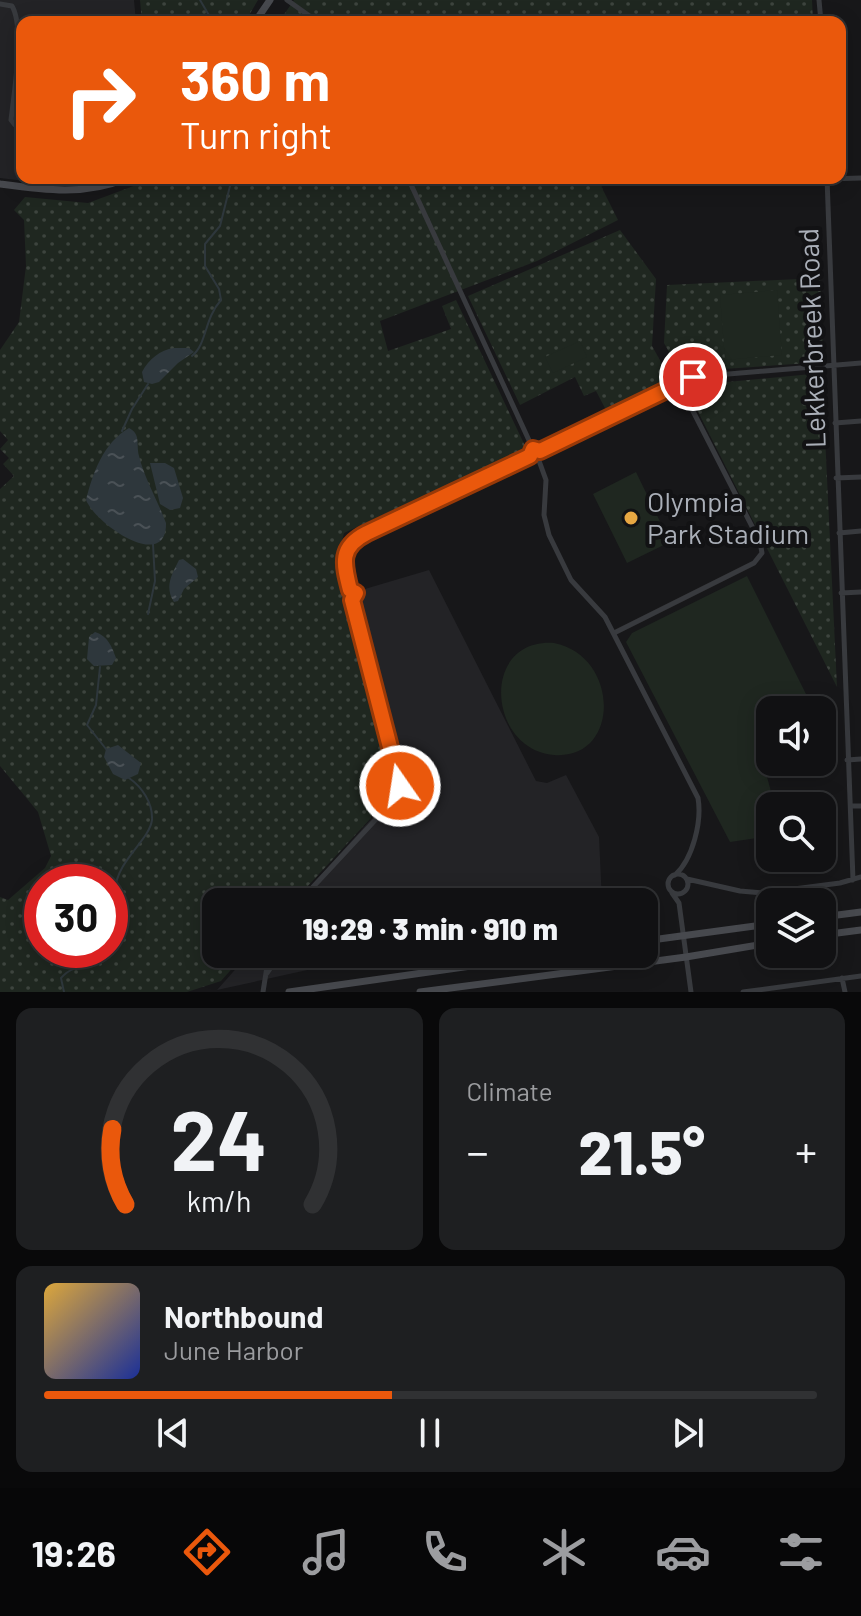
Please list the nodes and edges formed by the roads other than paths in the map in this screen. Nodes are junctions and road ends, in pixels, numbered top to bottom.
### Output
1 (287, 0) edge
2 (0, 4) edge
3 (16, 16) edge
4 (310, 16) edge
5 (16, 75) edge
6 (16, 124) edge
7 (106, 184) edge
8 (411, 184) edge
9 (827, 184) edge
10 (2, 185) edge
11 (861, 363) edge
12 (834, 365) junction
13 (678, 382) junction
14 (861, 421) edge
15 (835, 423) junction
16 (537, 453) junction
17 (861, 477) edge
18 (836, 478) junction
19 (861, 531) edge
20 (839, 533) junction
21 (861, 592) edge
22 (841, 593) junction
23 (614, 633) junction
24 (861, 759) edge
25 (847, 760) junction
26 (852, 806) junction
27 (861, 806) edge
28 (685, 862) junction
29 (675, 875) junction
30 (861, 877) edge
31 (686, 878) junction
32 (853, 880) junction
33 (699, 883) junction
34 (312, 888) edge
35 (684, 892) junction
36 (672, 893) junction
37 (679, 903) junction
38 (861, 912) edge
39 (836, 915) edge
40 (756, 926) edge
41 (861, 930) edge
42 (836, 933) edge
43 (685, 935) junction
44 (658, 939) edge
45 (756, 945) edge
46 (686, 957) junction
47 (267, 968) edge
48 (270, 968) edge
49 (457, 968) edge
50 (266, 974) junction
51 (861, 976) edge
52 (842, 978) junction
53 (763, 990) edge
54 (263, 992) edge
55 (289, 992) edge
56 (420, 992) edge
57 (691, 992) edge
58 (743, 992) edge
59 (845, 992) edge

1 - 4 street
2 - 3 street
5 - 6 street
7 - 10 main road
8 - 16 street
9 - 12 street, Lekkerbreek Road
11 - 12 street
12 - 13 street
12 - 15 street, Lekkerbreek Road
13 - 16 street
13 - 23 street
14 - 15 street
15 - 18 street, Lekkerbreek Road
16 - 23 street
16 - 34 street
17 - 18 street
18 - 20 street, Lekkerbreek Road
19 - 20 street
20 - 22 street, Lekkerbreek Road
21 - 22 street
22 - 25 street, Lekkerbreek Road
23 - 28 street
24 - 25 street
25 - 26 street, Lekkerbreek Road
26 - 27 street
26 - 32 street, Lekkerbreek Road
28 - 29 street
28 - 31 street
29 - 31 street
29 - 36 street
30 - 32 street
31 - 33 street
31 - 35 street
32 - 33 street
33 - 35 street
35 - 36 street
35 - 37 street
36 - 37 street
37 - 43 street
38 - 39 main road
40 - 43 main road
41 - 42 main road
43 - 44 main road
43 - 46 street
45 - 46 main road
46 - 56 main road
46 - 57 street
47 - 50 street
48 - 50 street
49 - 55 main road
50 - 54 street
51 - 52 street
52 - 53 street
52 - 59 street
53 - 58 street

